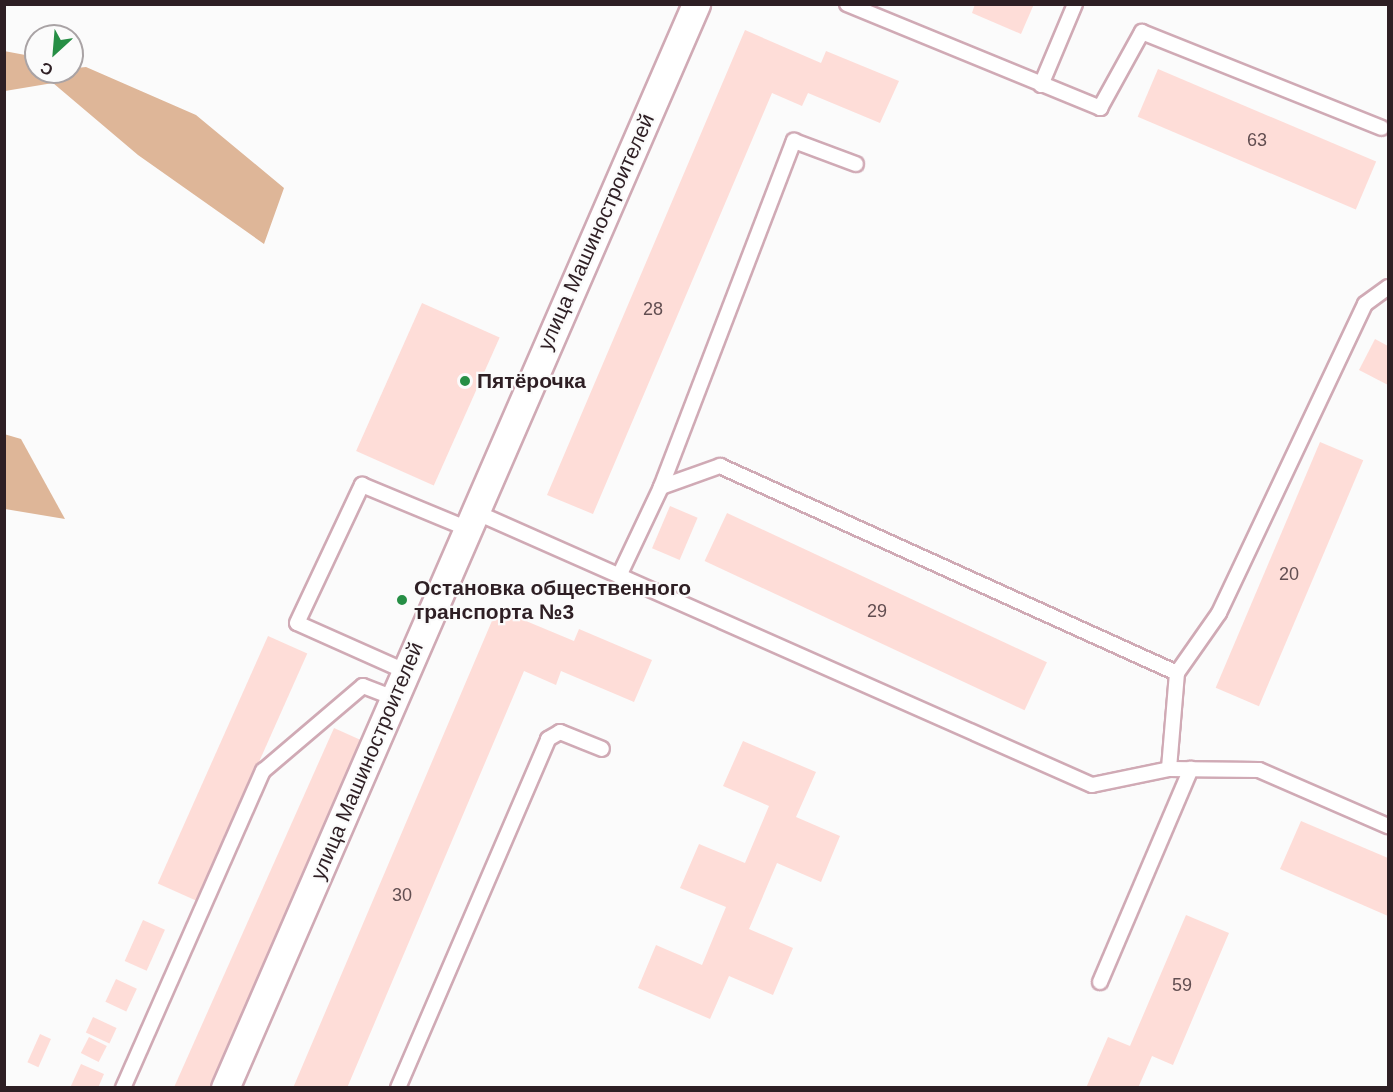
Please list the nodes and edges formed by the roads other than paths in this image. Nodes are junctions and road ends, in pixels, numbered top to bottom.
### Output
1 (696, 4) edge
2 (847, 4) edge
3 (1075, 4) edge
4 (1041, 86) junction
5 (1382, 128) dead end
6 (856, 164) dead end
7 (1389, 287) edge
8 (661, 487) junction
9 (470, 519) junction
10 (619, 576) junction
11 (406, 672) junction
12 (1177, 673) junction
13 (395, 698) junction
14 (602, 748) dead end
15 (1169, 769) junction
16 (1191, 769) junction
17 (1389, 826) edge
18 (1100, 982) dead end
19 (123, 1088) edge
20 (225, 1088) edge
21 (398, 1088) edge

1 - 9 street, улица Машиностроителей
2 - 4 lane
3 - 4 lane
4 - 5 lane
6 - 8 lane
7 - 12 lane
8 - 10 lane
8 - 12 lane
9 - 10 lane
9 - 11 street, улица Машиностроителей
9 - 11 lane
10 - 15 lane
11 - 13 street, улица Машиностроителей
12 - 15 lane
13 - 19 lane
13 - 20 street, улица Машиностроителей
14 - 21 lane
15 - 16 lane
16 - 17 lane
16 - 18 lane

